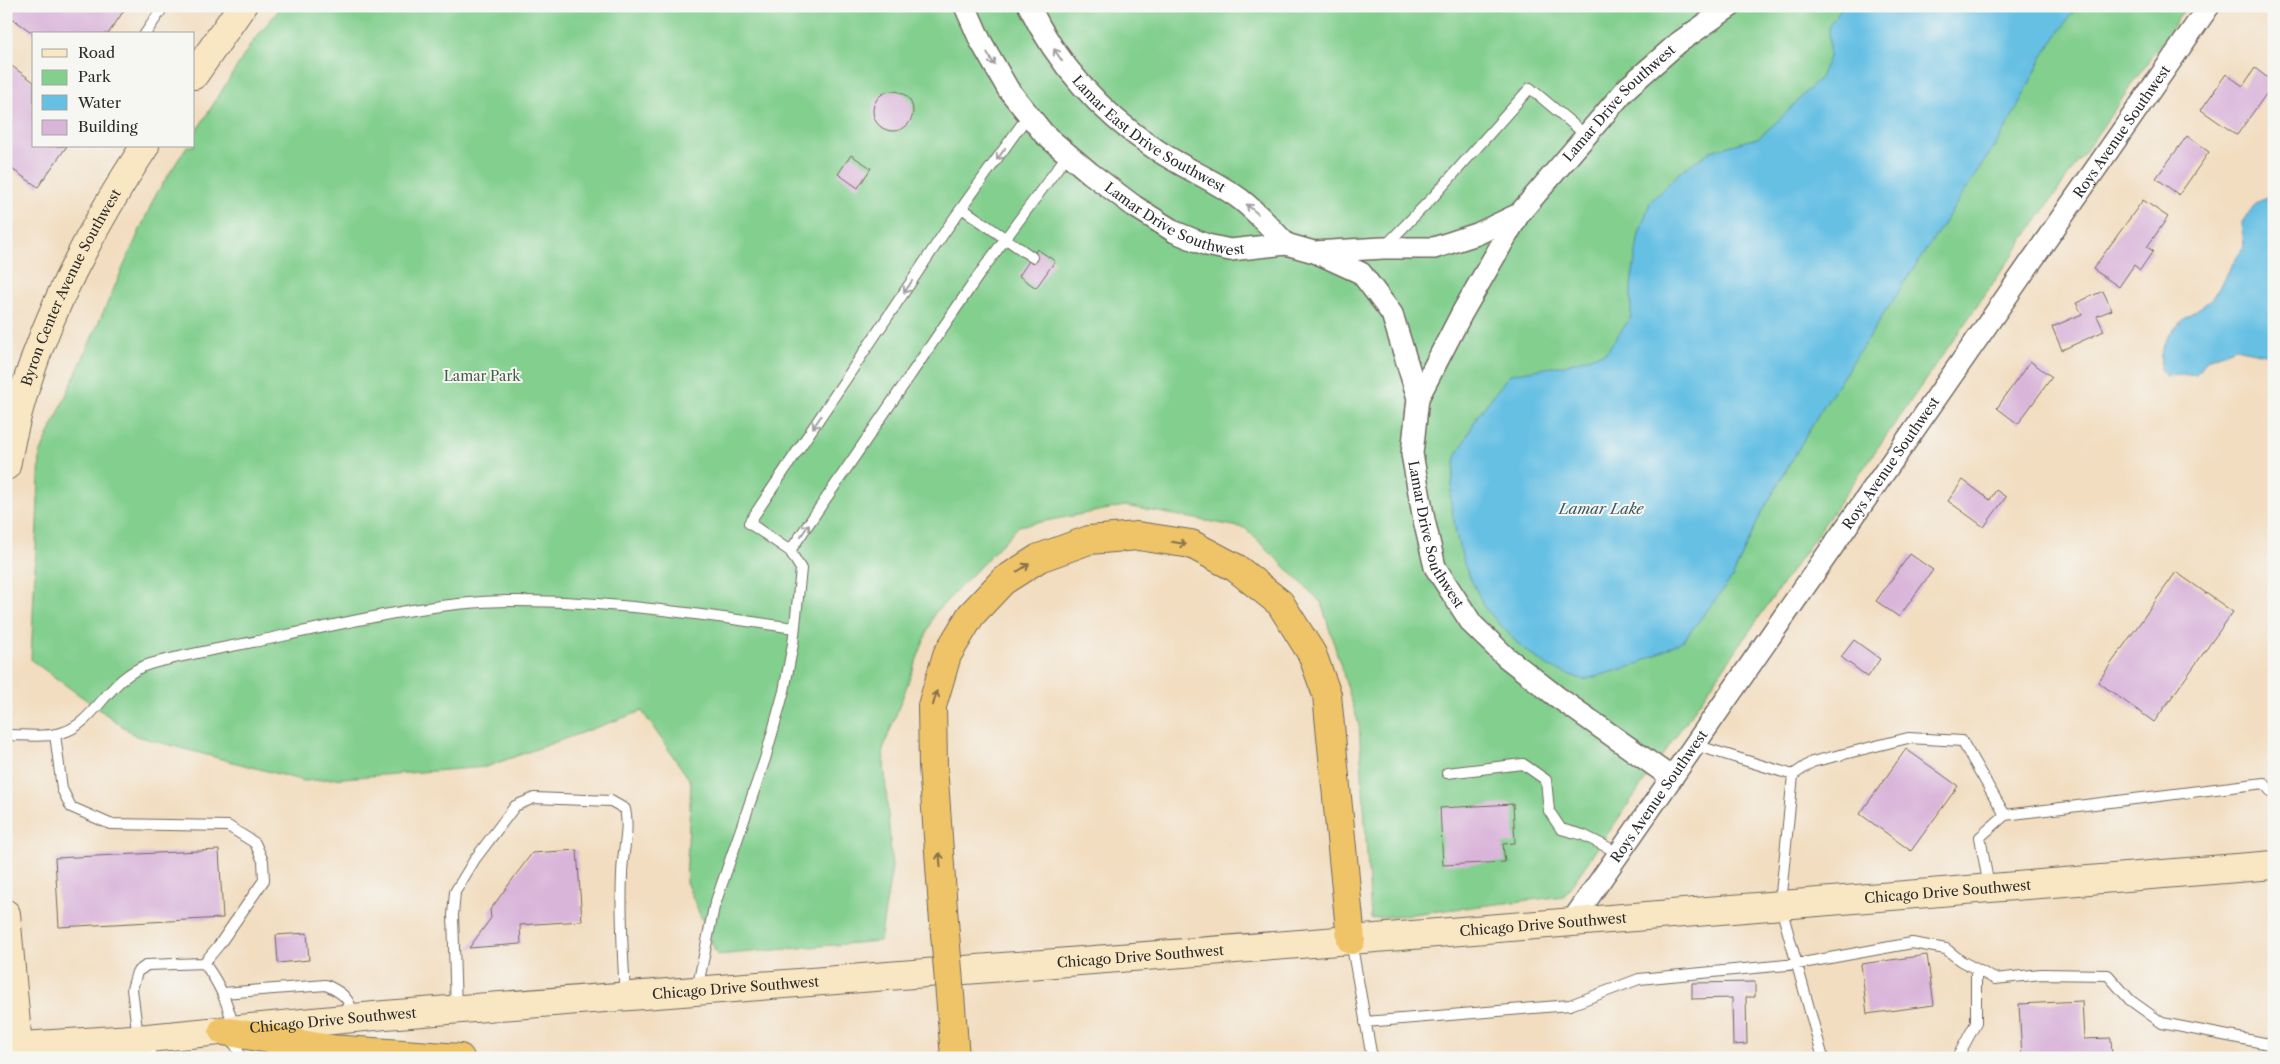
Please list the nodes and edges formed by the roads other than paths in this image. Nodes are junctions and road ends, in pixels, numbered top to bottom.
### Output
1 (164, 6) edge
2 (242, 6) edge
3 (1029, 6) edge
4 (1731, 6) edge
5 (2209, 6) edge
6 (966, 11) edge
7 (146, 32) edge
8 (195, 74) edge
9 (1029, 114) junction
10 (1588, 136) junction
11 (144, 148) edge
12 (1068, 154) junction
13 (962, 209) junction
14 (1520, 214) junction
15 (1005, 238) junction
16 (1286, 244) junction
17 (1384, 248) junction
18 (1314, 252) junction
19 (1032, 257) dead end
20 (1418, 398) junction
21 (10, 435) edge
22 (6, 466) edge
23 (790, 551) junction
24 (794, 628) junction
25 (55, 734) junction
26 (6, 735) edge
27 (1695, 745) junction
28 (1447, 773) dead end
29 (1793, 775) junction
30 (1672, 778) junction
31 (2274, 795) edge
32 (2005, 815) junction
33 (1619, 853) junction
34 (2274, 864) edge
35 (1989, 888) junction
36 (1780, 904) junction
37 (6, 914) edge
38 (1572, 922) junction
39 (1351, 940) junction
40 (204, 963) junction
41 (1797, 964) junction
42 (1976, 969) junction
43 (697, 991) junction
44 (223, 993) junction
45 (625, 997) junction
46 (456, 1010) junction
47 (355, 1018) junction
48 (1365, 1022) junction
49 (229, 1031) junction
50 (146, 1045) edge
51 (954, 1045) edge
52 (2274, 1045) edge
53 (12, 1047) edge
54 (241, 1058) edge
55 (460, 1058) edge
56 (1372, 1058) edge
57 (1823, 1058) edge
58 (1957, 1058) edge

1 - 7 lane
2 - 8 main road
16 -> 3 street, Lamar East Drive Southwest
4 - 10 street, Lamar Drive Southwest
5 - 27 street, Roys Avenue Southwest
6 -> 9 street, Lamar Drive Southwest
9 - 12 street, Lamar Drive Southwest
9 -> 13 lane
10 - 14 street, Lamar Drive Southwest
10 - 17 lane
11 - 21 main road, Byron Center Avenue Southwest
12 - 15 lane
12 - 16 street, Lamar Drive Southwest
13 - 15 lane
13 -> 23 lane
14 - 17 street, Lamar Drive Southwest
14 - 20 street, Lamar Drive Southwest
15 - 19 lane
23 -> 15 lane
16 - 18 street, Lamar Drive Southwest
17 - 18 street, Lamar Drive Southwest
18 - 20 street
20 - 30 street, Lamar Drive Southwest
21 - 22 main road, Byron Center Avenue Southwest
23 - 24 lane
24 - 25 lane
24 - 43 lane
25 - 26 lane
25 - 40 lane
27 - 29 lane
27 - 30 street, Roys Avenue Southwest
28 - 33 lane
29 - 32 lane
29 - 36 lane
30 - 33 street, Roys Avenue Southwest
31 - 32 lane
32 - 35 lane
33 - 38 street, Roys Avenue Southwest
34 - 35 main road, Chicago Drive Southwest
35 - 36 main road, Chicago Drive Southwest
36 - 38 main road, Chicago Drive Southwest
36 - 41 lane
37 - 53 main road
38 - 39 main road, Chicago Drive Southwest
39 - 43 main road, Chicago Drive Southwest
39 - 48 lane
51 -> 39 highway, bridge
40 - 44 lane
40 - 50 lane
41 - 42 lane
41 - 48 lane
41 - 57 lane
42 - 52 lane
42 - 58 lane
43 - 45 main road, Chicago Drive Southwest
44 - 47 lane
44 - 49 lane
45 - 46 main road, Chicago Drive Southwest
45 - 46 lane
46 - 47 main road, Chicago Drive Southwest
47 - 49 main road, Chicago Drive Southwest
48 - 56 lane
49 - 50 main road, Chicago Drive Southwest
49 - 54 lane
49 - 55 highway
50 - 53 main road, Chicago Drive Southwest

